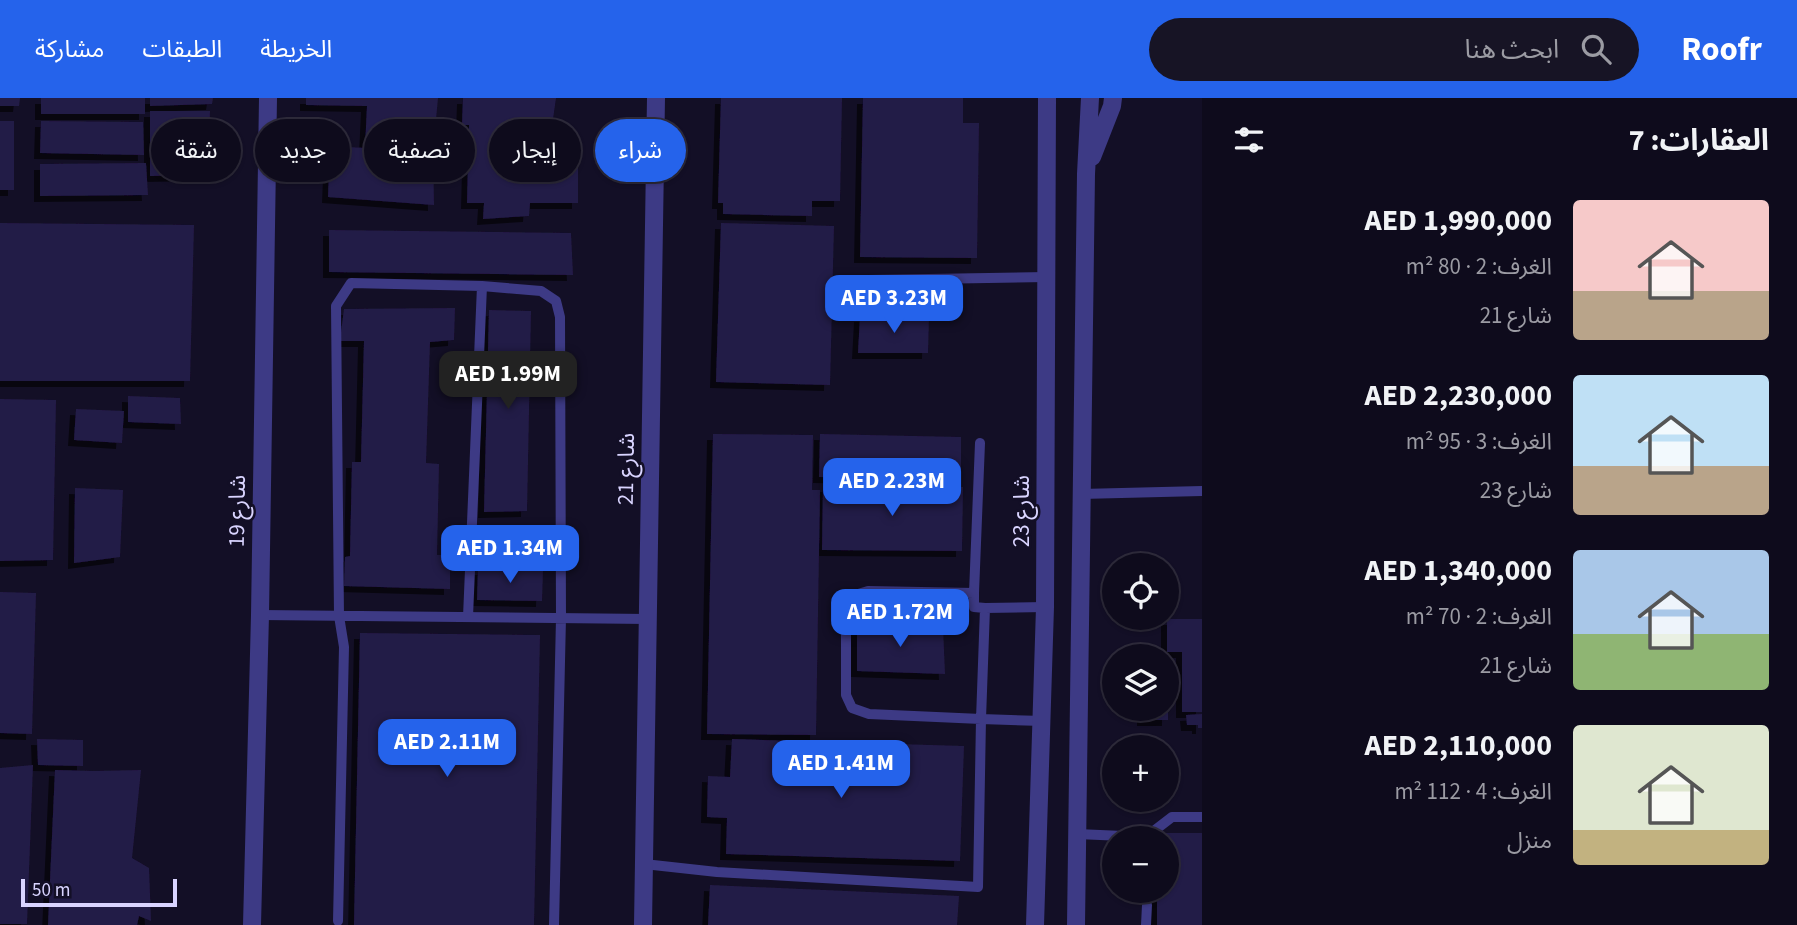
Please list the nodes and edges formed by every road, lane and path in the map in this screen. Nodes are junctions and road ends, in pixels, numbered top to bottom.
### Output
1 (268, 98) edge
2 (656, 98) edge
3 (1090, 98) edge
4 (1112, 98) edge
5 (1046, 100) edge
6 (1086, 174) junction
7 (1047, 277) junction
8 (868, 280) dead end
9 (482, 286) junction
10 (980, 443) dead end
11 (1202, 491) edge
12 (1082, 494) junction
13 (974, 593) junction
14 (985, 607) junction
15 (1045, 607) junction
16 (260, 615) junction
17 (339, 616) junction
18 (468, 617) junction
19 (561, 618) junction
20 (648, 619) junction
21 (981, 719) junction
22 (1042, 721) junction
23 (1202, 817) edge
24 (1077, 834) junction
25 (644, 864) junction
26 (1147, 905) dead end
27 (338, 921) dead end
28 (253, 925) edge
29 (554, 925) edge
30 (643, 925) edge
31 (1035, 925) edge
32 (1076, 925) edge
33 (1146, 925) edge

1 - 16 street, شارع 19
2 - 20 street, شارع 21
3 - 6 street
4 - 6 street
5 - 7 street, شارع 23
6 - 12 street
7 - 8 lane
7 - 15 street, شارع 23
9 - 17 lane
9 - 18 lane
9 - 19 lane
10 - 13 lane
11 - 12 lane
12 - 24 street
13 - 14 lane
13 - 21 lane
14 - 15 lane
14 - 21 lane
15 - 22 street, شارع 23
16 - 17 lane
16 - 28 street, شارع 19
17 - 18 lane
17 - 27 lane
18 - 19 lane
19 - 20 lane
19 - 29 lane
20 - 25 street, شارع 21
21 - 22 lane
21 - 25 lane
22 - 31 street, شارع 23
23 - 24 lane
24 - 32 street
25 - 30 street, شارع 21
26 - 33 lane

